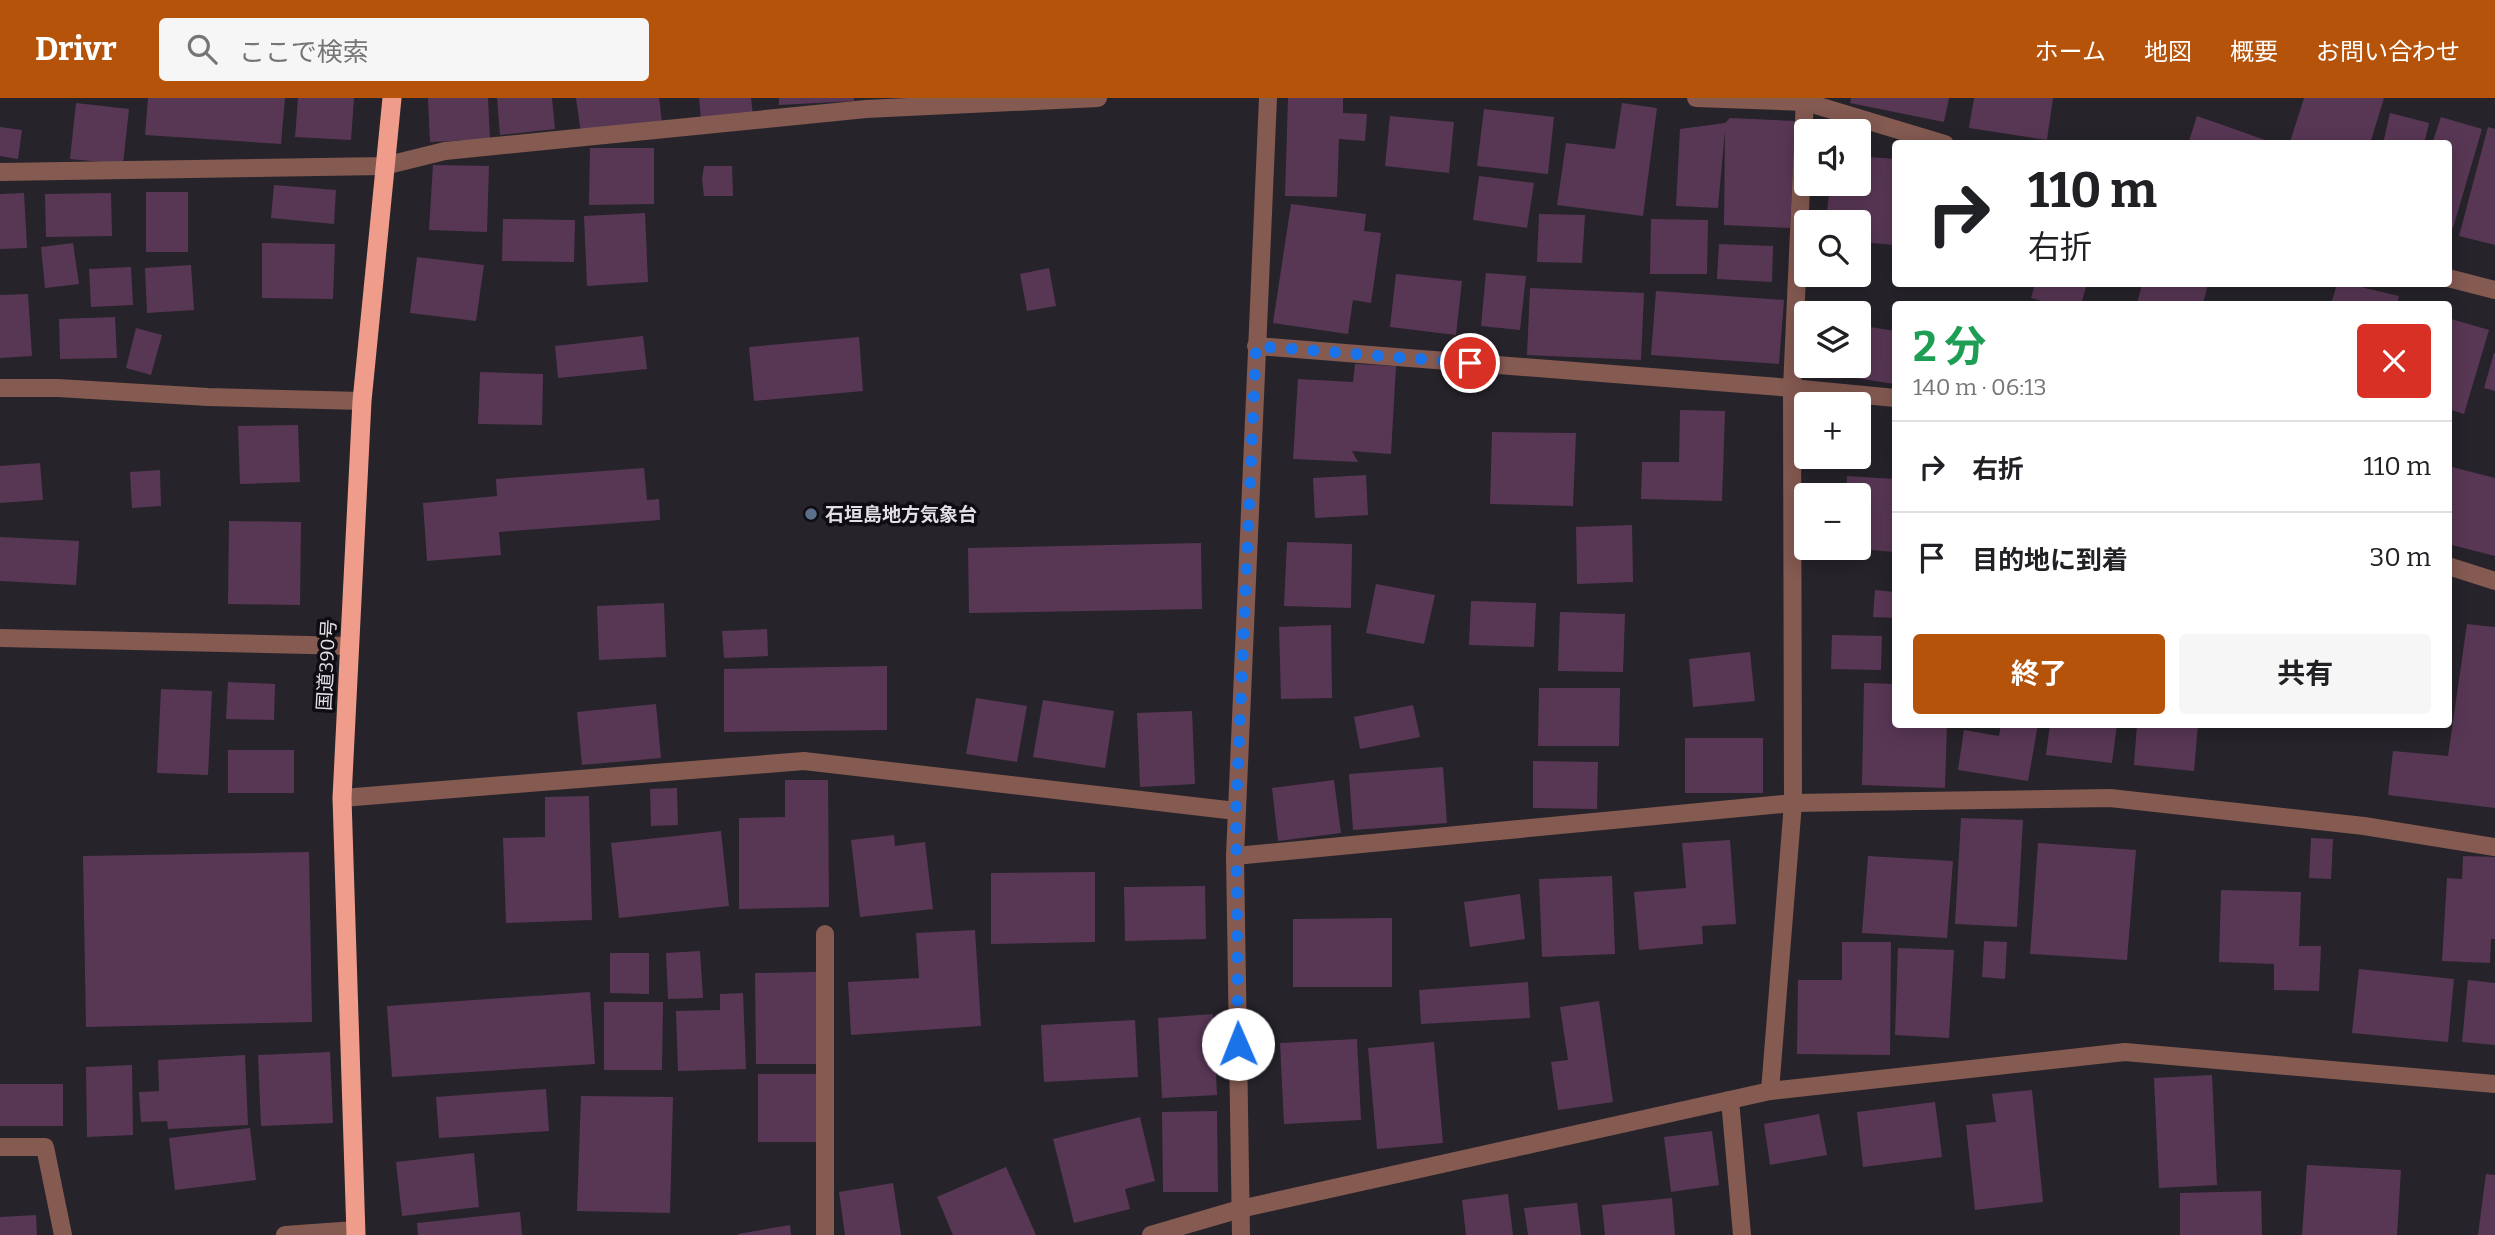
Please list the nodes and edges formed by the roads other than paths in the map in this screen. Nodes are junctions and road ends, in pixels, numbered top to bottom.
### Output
1 (392, 98) edge
2 (1098, 98) edge
3 (1268, 98) edge
4 (1696, 98) edge
5 (1805, 100) edge
6 (866, 103) edge
7 (1932, 140) edge
8 (384, 166) junction
9 (0, 172) edge
10 (2452, 279) edge
11 (2495, 290) edge
12 (1256, 346) junction
13 (0, 388) edge
14 (1792, 388) junction
15 (1892, 398) edge
16 (362, 401) junction
17 (2452, 567) edge
18 (2495, 581) edge
19 (0, 638) edge
20 (350, 646) junction
21 (342, 798) junction
22 (1793, 803) junction
23 (1236, 811) junction
24 (2495, 847) edge
25 (1235, 856) junction
26 (825, 934) dead end
27 (2495, 1084) edge
28 (1770, 1091) junction
29 (1730, 1100) junction
30 (0, 1147) edge
31 (1240, 1209) junction
32 (355, 1232) edge
33 (63, 1235) edge
34 (285, 1235) edge
35 (825, 1235) edge
36 (1151, 1235) edge
37 (1241, 1235) edge
38 (1742, 1235) edge

1 - 8 highway, 国道390号
2 - 6 street
3 - 12 street
4 - 5 street
5 - 7 street
5 - 14 street
6 - 8 street
8 - 9 street
8 - 16 highway, 国道390号
10 - 11 street
12 - 14 street
12 - 23 street
13 - 16 street
14 - 15 street
14 - 22 street
16 - 20 highway, 国道390号
17 - 18 street
19 - 20 street
20 - 21 highway, 国道390号
21 - 23 street
21 - 32 highway, 国道390号
22 - 24 street
22 - 25 street
22 - 28 street
23 - 25 street
25 - 31 street
26 - 35 street
27 - 28 street
28 - 29 street
29 - 31 street
29 - 38 street
30 - 33 street
31 - 36 street
31 - 37 street
32 - 34 street

